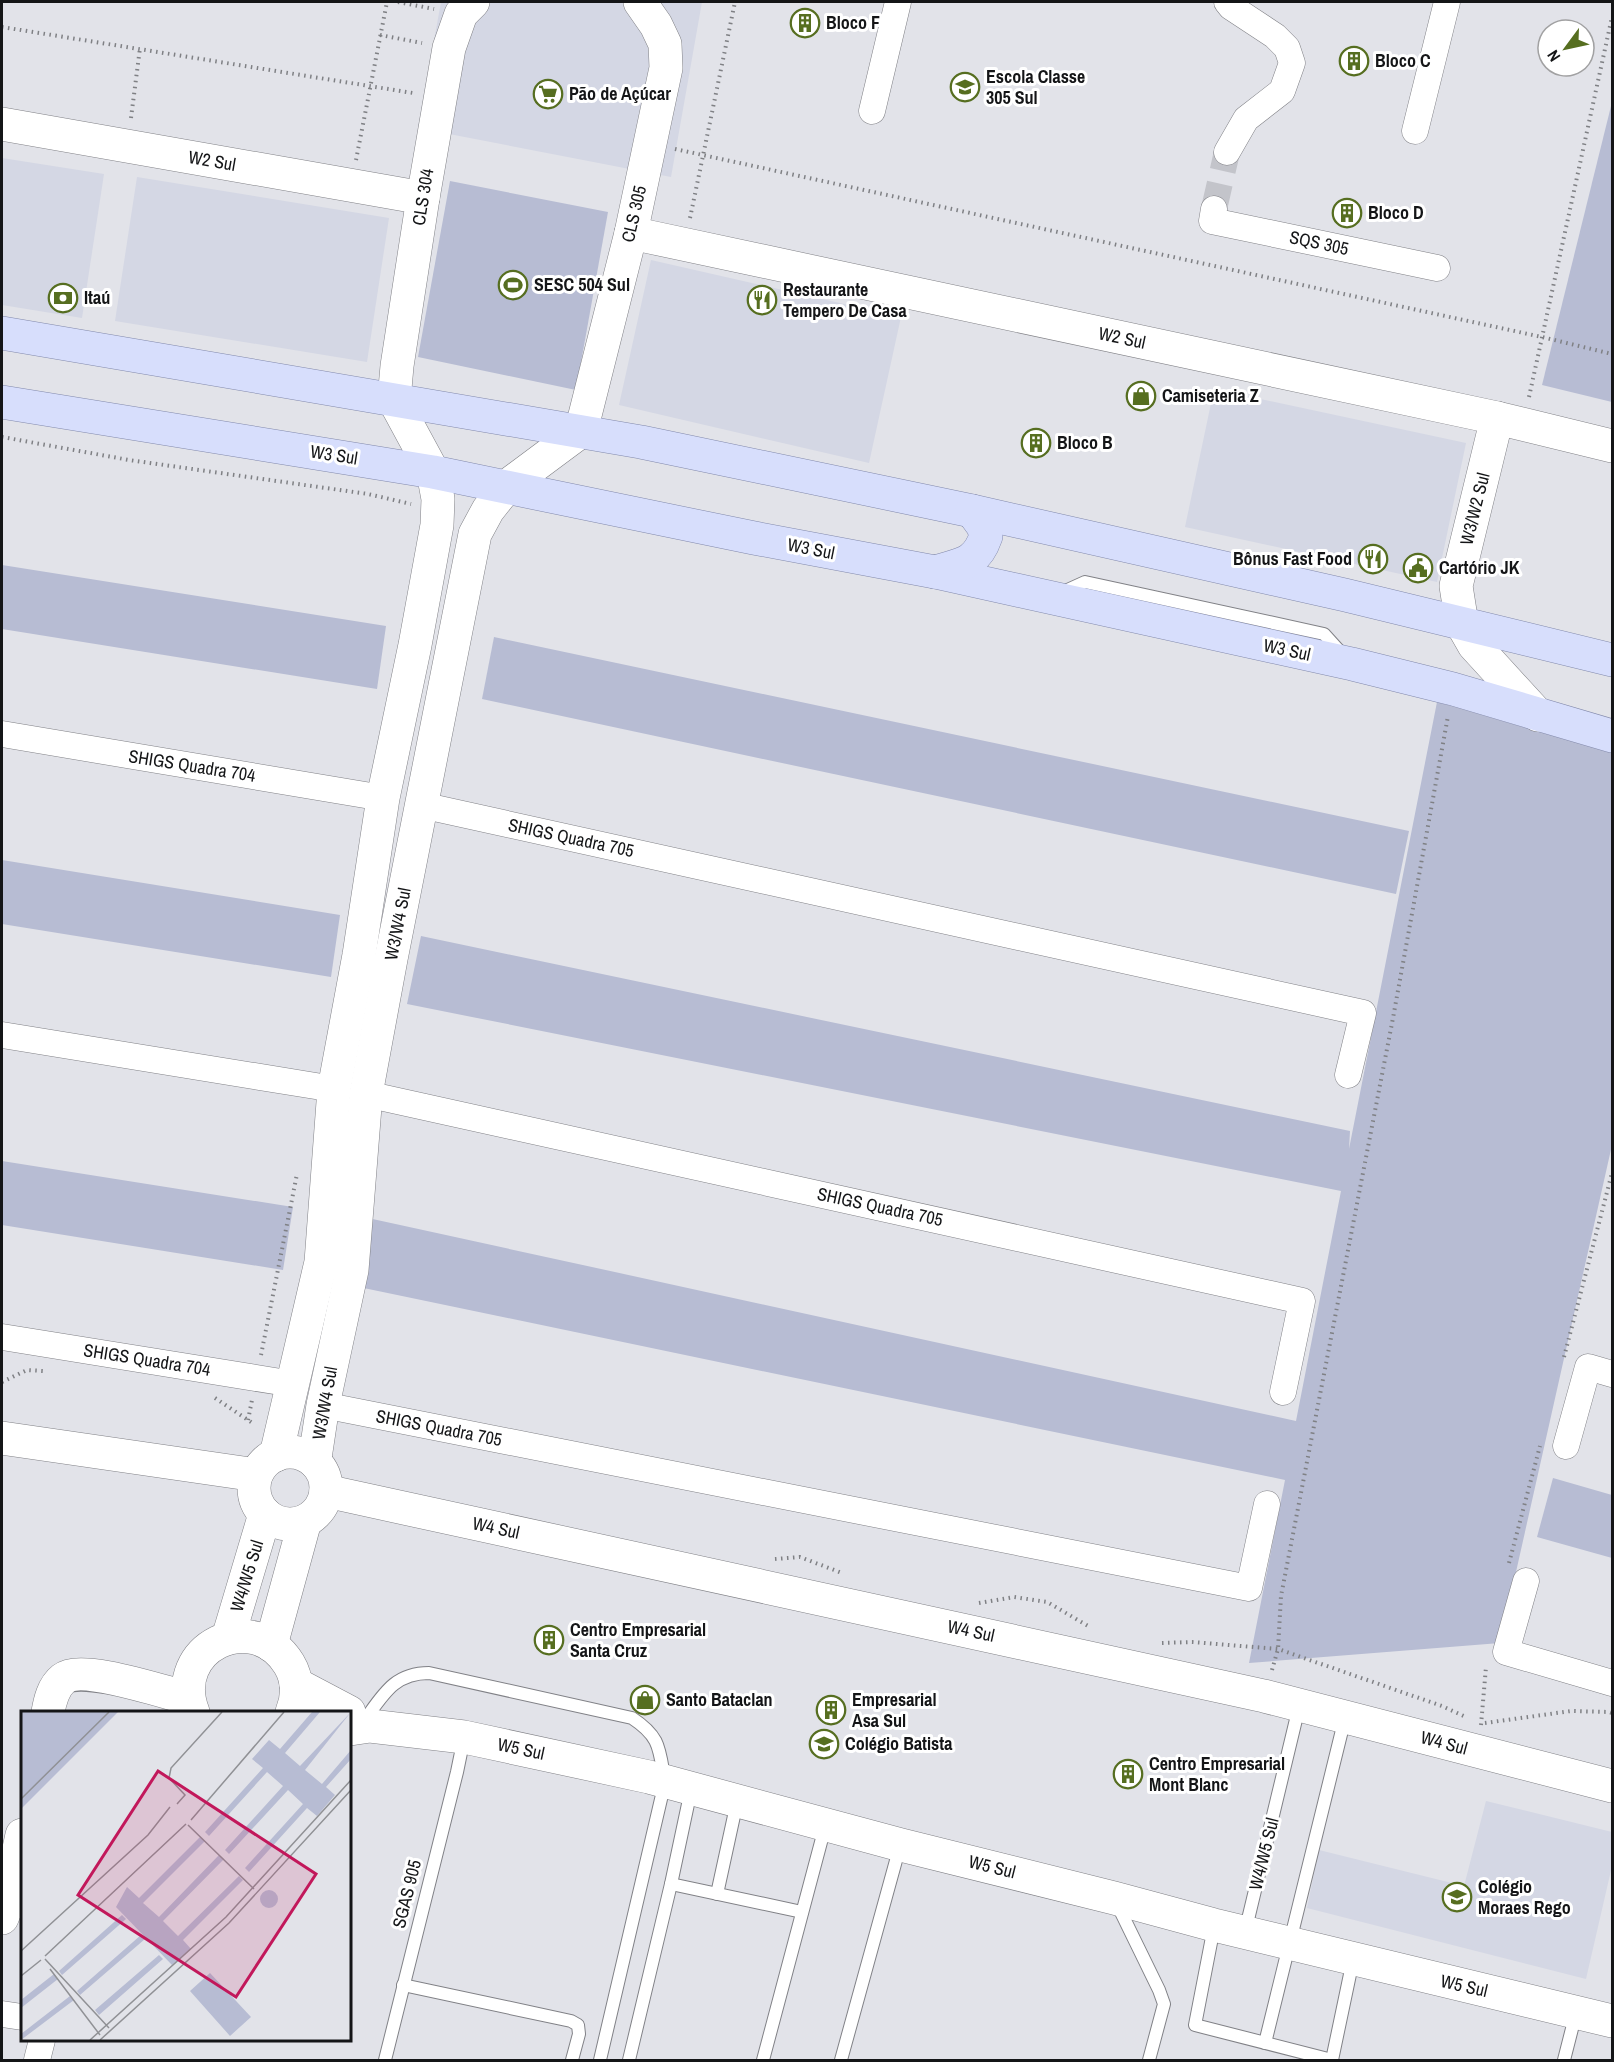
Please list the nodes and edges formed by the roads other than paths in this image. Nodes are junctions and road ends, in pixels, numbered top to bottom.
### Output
1 (640, 2) edge
2 (898, 2) edge
3 (1227, 2) edge
4 (1447, 2) edge
5 (467, 8) edge
6 (872, 111) dead end
7 (2, 124) edge
8 (1415, 131) dead end
9 (1227, 152) tunnel mouth
10 (423, 198) junction
11 (1214, 209) dead end
12 (631, 233) junction
13 (1437, 268) dead end
14 (2, 333) edge
15 (394, 400) junction
16 (2, 402) edge
17 (1510, 421) junction
18 (580, 431) junction
19 (1612, 446) edge
20 (433, 472) junction
21 (507, 486) junction
22 (972, 511) junction
23 (935, 572) junction
24 (1462, 624) junction
25 (415, 645) junction
26 (450, 654) junction
27 (1612, 660) edge
28 (1538, 715) junction
29 (2, 734) edge
30 (1612, 736) edge
31 (383, 798) junction
32 (421, 805) junction
33 (375, 957) junction
34 (2, 1035) edge
35 (1348, 1075) dead end
36 (334, 1089) junction
37 (366, 1094) junction
38 (321, 1262) junction
39 (352, 1270) junction
40 (2, 1337) edge
41 (1612, 1374) edge
42 (293, 1384) junction
43 (1283, 1392) dead end
44 (323, 1405) junction
45 (2, 1438) edge
46 (1566, 1446) dead end
47 (271, 1457) junction
48 (321, 1477) junction
49 (1267, 1504) dead end
50 (266, 1514) junction
51 (305, 1521) junction
52 (1526, 1581) dead end
53 (228, 1638) junction
54 (271, 1645) junction
55 (1612, 1683) edge
56 (294, 1698) edge
57 (190, 1706) edge
58 (1299, 1706) junction
59 (48, 1711) edge
60 (331, 1711) edge
61 (1345, 1717) junction
62 (356, 1720) edge
63 (464, 1737) junction
64 (678, 1785) junction
65 (1612, 1786) edge
66 (737, 1800) junction
67 (826, 1824) junction
68 (901, 1845) junction
69 (21, 1853) edge
70 (671, 1884) junction
71 (717, 1894) junction
72 (1114, 1898) junction
73 (802, 1912) junction
74 (2, 1918) edge
75 (1229, 1929) junction
76 (1290, 1943) junction
77 (1353, 1960) junction
78 (403, 1985) junction
79 (1576, 2012) junction
80 (2, 2014) edge
81 (21, 2017) edge
82 (1612, 2021) edge
83 (42, 2041) edge
84 (1265, 2043) junction
85 (1332, 2060) edge
86 (37, 2061) edge
87 (385, 2061) edge
88 (572, 2061) edge
89 (600, 2061) edge
90 (629, 2061) edge
91 (763, 2061) edge
92 (841, 2061) edge
93 (1149, 2061) edge
94 (1564, 2061) edge

1 - 12 main road, CLS 305
2 - 6 street
3 - 9 street
4 - 8 street
5 - 10 main road, CLS 304
7 - 10 main road, W2 Sul
10 - 15 main road, CLS 304
11 - 13 street, SQS 305
12 - 17 main road, W2 Sul
12 - 18 main road, CLS 305
14 - 15 main road
15 - 18 main road
15 - 20 main road, W3/W4 Sul
16 - 20 main road, W3 Sul
17 - 19 main road, W2 Sul
17 - 24 main road, W3/W2 Sul
18 - 21 main road, W3/W4 Sul
18 - 22 main road
20 - 21 main road, W3 Sul
20 - 25 main road, W3/W4 Sul
21 - 23 main road, W3 Sul
21 - 26 main road, W3/W4 Sul
22 - 23 main road
22 - 24 main road
23 - 28 main road, W3 Sul
24 - 27 main road
24 - 28 main road, W3/W2 Sul
25 - 26 main road
25 - 31 main road, W3/W4 Sul
26 - 32 main road, W3/W4 Sul
28 - 30 main road, W3 Sul
29 - 31 street, SHIGS Quadra 704
31 - 33 main road, W3/W4 Sul
32 - 33 main road, W3/W4 Sul
32 - 35 street, SHIGS Quadra 705
33 - 36 main road, W3/W4 Sul
33 - 37 main road, W3/W4 Sul
34 - 36 street
36 - 38 main road, W3/W4 Sul
37 - 39 main road, W3/W4 Sul
37 - 43 street, SHIGS Quadra 705
38 - 39 main road
38 - 42 main road, W3/W4 Sul
39 - 44 main road, W3/W4 Sul
40 - 42 street, SHIGS Quadra 704
41 - 46 street
42 - 47 main road, W3/W4 Sul
44 - 48 main road, W3/W4 Sul
44 - 49 street, SHIGS Quadra 705
45 - 47 main road
47 - 48 main road
47 - 50 main road
48 - 51 main road
48 - 58 main road, W4 Sul
50 - 51 main road
50 - 53 main road, W4/W5 Sul
51 - 54 main road
52 - 55 street
53 - 54 main road
53 - 57 main road
54 - 56 main road
56 - 60 main road, W5 Sul
57 - 59 main road
58 - 61 main road, W4 Sul
58 - 75 lane, W4/W5 Sul
61 - 65 main road, W4 Sul
61 - 76 lane
62 - 63 main road, W5 Sul
62 - 64 lane
63 - 64 main road, W5 Sul
63 - 78 lane, SGAS 905
64 - 66 main road, W5 Sul
64 - 70 lane
64 - 89 lane
66 - 67 main road, W5 Sul
66 - 71 lane
67 - 68 main road, W5 Sul
67 - 73 lane
68 - 72 main road, W5 Sul
68 - 92 lane
69 - 74 main road
70 - 71 lane
70 - 90 lane
71 - 73 lane
72 - 75 main road, W5 Sul
72 - 93 lane
73 - 91 lane
75 - 76 main road, W5 Sul
75 - 84 lane, W4/W5 Sul
76 - 77 main road, W5 Sul
76 - 84 lane
77 - 79 main road, W5 Sul
77 - 85 lane
78 - 87 lane, SGAS 905
78 - 88 lane
79 - 82 main road, W5 Sul
79 - 94 lane
80 - 81 street
83 - 86 street
84 - 85 lane

